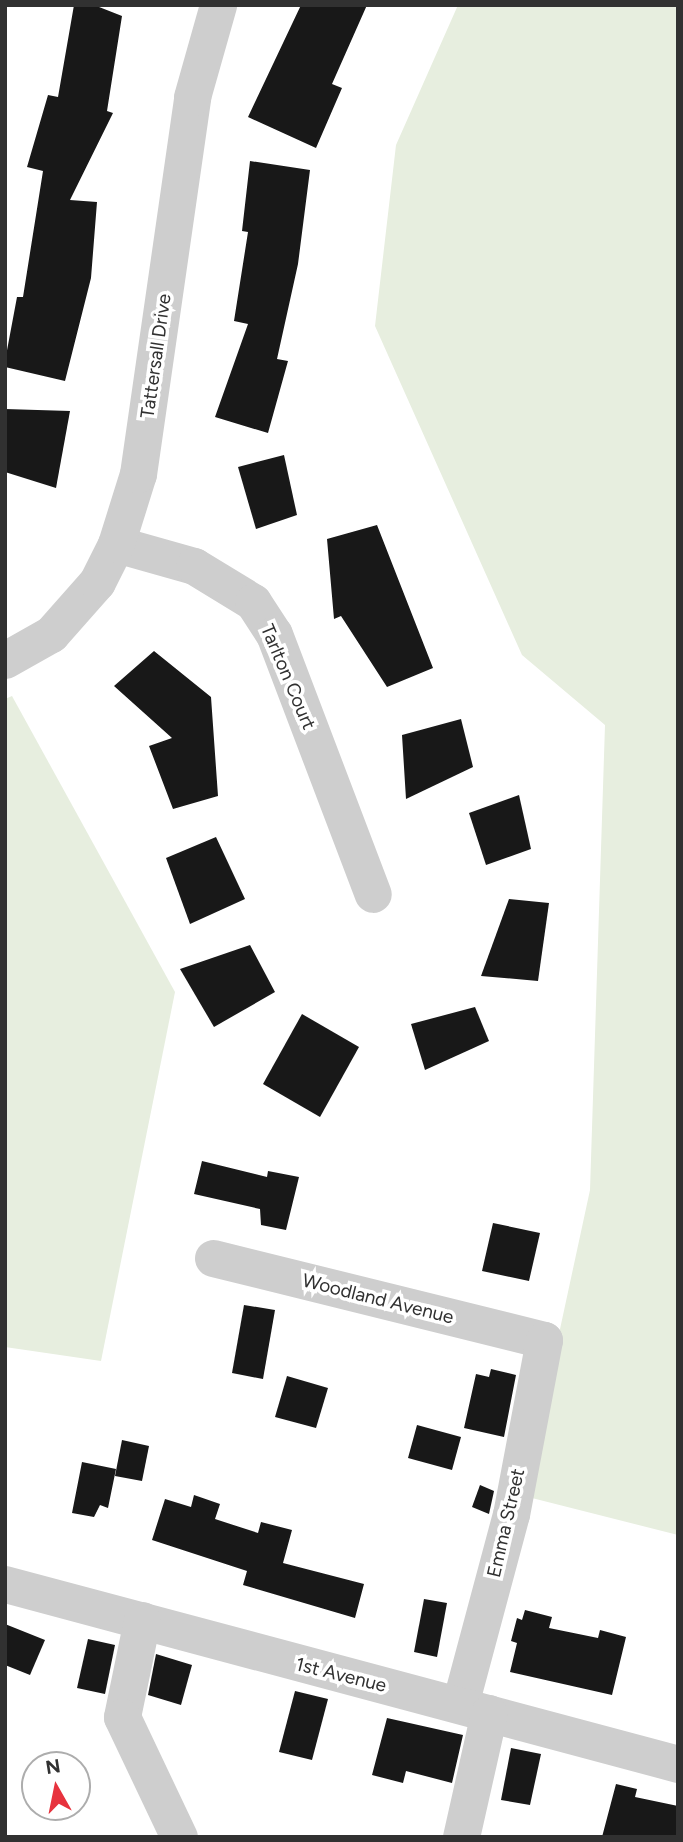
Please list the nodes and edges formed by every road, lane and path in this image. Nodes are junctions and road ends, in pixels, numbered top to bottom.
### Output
1 (218, 5) edge
2 (116, 544) junction
3 (5, 660) edge
4 (373, 894) dead end
5 (213, 1258) dead end
6 (544, 1340) joint
7 (5, 1584) edge
8 (142, 1620) junction
9 (474, 1709) junction
10 (678, 1764) edge
11 (179, 1837) edge
12 (461, 1837) edge

1 - 2 street, Tattersall Drive
2 - 3 street, Tattersall Drive
2 - 4 street, Tarlton Court
5 - 6 street, Woodland Avenue
6 - 9 street, Emma Street
7 - 8 street, 1st Avenue
8 - 9 street, 1st Avenue
8 - 11 street
9 - 10 street, 1st Avenue
9 - 12 street, Emma Street

